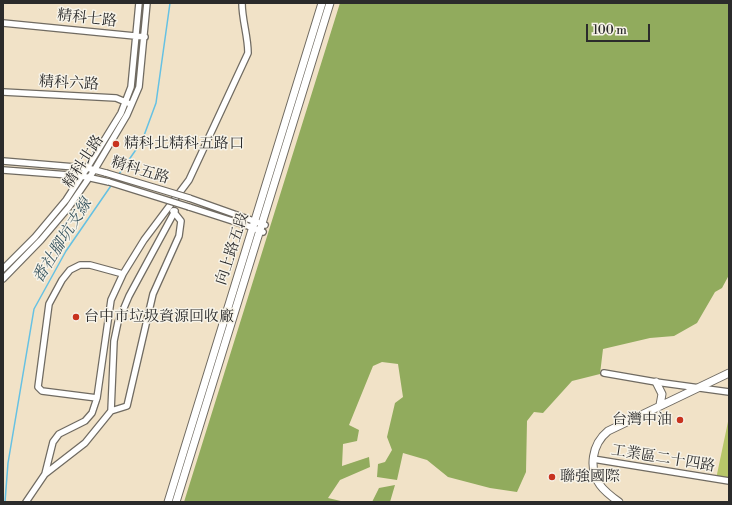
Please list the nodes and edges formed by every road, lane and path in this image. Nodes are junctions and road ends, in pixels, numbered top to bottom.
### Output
1 (139, 3) edge
2 (147, 3) edge
3 (242, 3) edge
4 (322, 3) edge
5 (330, 3) edge
6 (3, 23) edge
7 (137, 36) junction
8 (145, 37) junction
9 (3, 92) edge
10 (124, 102) junction
11 (132, 104) junction
12 (3, 161) edge
13 (87, 168) junction
14 (95, 169) junction
15 (3, 170) edge
16 (82, 176) junction
17 (89, 178) junction
18 (167, 209) junction
19 (175, 211) junction
20 (260, 227) junction
21 (3, 268) edge
22 (123, 274) junction
23 (3, 279) edge
24 (604, 373) dead end
25 (729, 373) edge
26 (656, 382) junction
27 (695, 388) junction
28 (729, 392) edge
29 (96, 398) junction
30 (660, 405) junction
31 (111, 411) junction
32 (593, 459) junction
33 (45, 474) junction
34 (729, 481) edge
35 (26, 502) edge
36 (168, 502) edge
37 (176, 502) edge
38 (619, 502) edge

1 - 7 street, 精科北路
2 - 8 street, 精科北路
3 - 18 street
4 - 20 main road, 向上路五段
5 - 20 main road, 向上路五段
6 - 7 street, 精科七路
7 - 8 street, 精科七路
7 - 10 street, 精科北路
8 - 11 street, 精科北路
9 - 10 street, 精科六路
10 - 11 street, 精科六路
10 - 13 street, 精科北路
11 - 14 street, 精科北路
12 - 13 street, 精科五路
13 - 14 street, 精科五路
13 - 16 street, 精科北路
14 - 17 street, 精科北路
14 - 20 street, 精科五路, bridge
15 - 16 street, 精科五路
16 - 17 street, 精科五路
16 - 21 street, 精科北路
17 - 20 street, 精科五路, bridge
17 - 23 street, 精科北路
18 - 19 street
18 - 22 street
19 - 31 street
19 - 31 street
20 - 36 main road, 向上路五段
20 - 37 main road, 向上路五段
22 - 29 street
22 - 29 street
24 - 26 street
25 - 27 main road
26 - 27 street
26 - 30 main road
27 - 28 street
27 - 30 main road
29 - 33 street
30 - 32 main road
31 - 33 street
32 - 34 street, 工業區二十四路
32 - 38 main road
33 - 35 street

